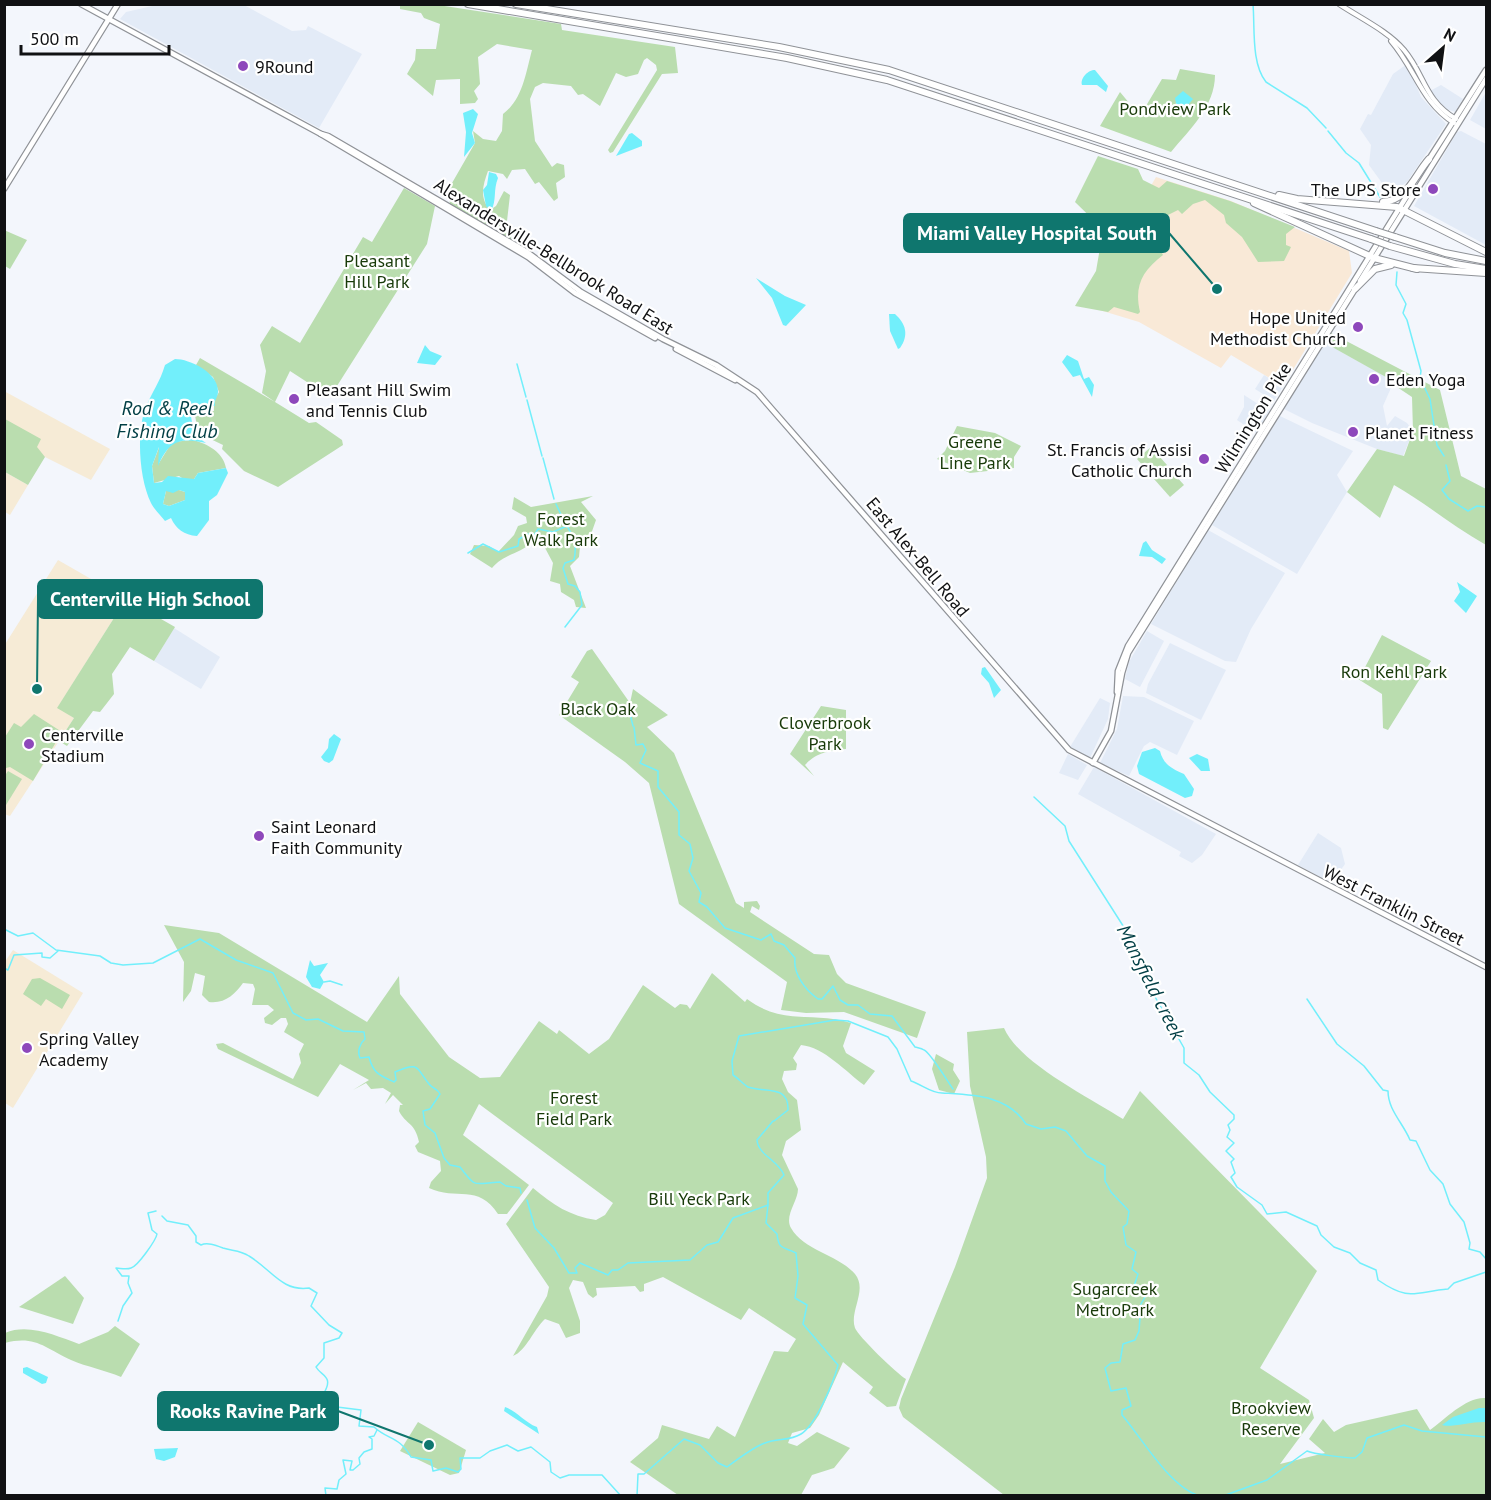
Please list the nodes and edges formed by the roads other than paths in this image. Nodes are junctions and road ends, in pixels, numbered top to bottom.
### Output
1 (81, 4) edge
2 (118, 4) edge
3 (468, 4) edge
4 (516, 4) edge
5 (1340, 4) edge
6 (109, 20) junction
7 (1486, 70) edge
8 (1486, 79) edge
9 (1454, 121) junction
10 (1429, 159) junction
11 (1198, 172) junction
12 (1217, 187) junction
13 (4, 189) edge
14 (1339, 201) junction
15 (1401, 209) junction
16 (1486, 252) edge
17 (1372, 258) junction
18 (1486, 261) edge
19 (1417, 269) junction
20 (1486, 271) edge
21 (1355, 289) junction
22 (748, 386) joint
23 (1118, 694) junction
24 (1066, 748) joint
25 (1093, 763) junction
26 (1486, 967) edge

1 - 6 main road, Alexandersville-Bellbrook Road East
2 - 6 main road
3 - 12 highway
4 - 11 highway
5 - 9 main road
6 - 13 main road
6 - 22 main road, Alexandersville-Bellbrook Road East
7 - 9 main road, Wilmington Pike
8 - 15 main road, Wilmington Pike
9 - 10 main road, Wilmington Pike
10 - 14 highway
10 - 15 main road, Wilmington Pike
11 - 14 highway
11 - 18 highway, bridge
12 - 17 highway
12 - 20 highway, bridge
14 - 15 highway
15 - 16 highway
15 - 17 main road, Wilmington Pike
17 - 19 highway
17 - 21 main road, Wilmington Pike
17 - 23 main road, Wilmington Pike
19 - 20 highway
19 - 21 highway
21 - 23 main road, Wilmington Pike
22 - 24 main road, East Alex-Bell Road
23 - 25 main road, Wilmington Pike
24 - 25 main road, West Franklin Street
25 - 26 main road, West Franklin Street

